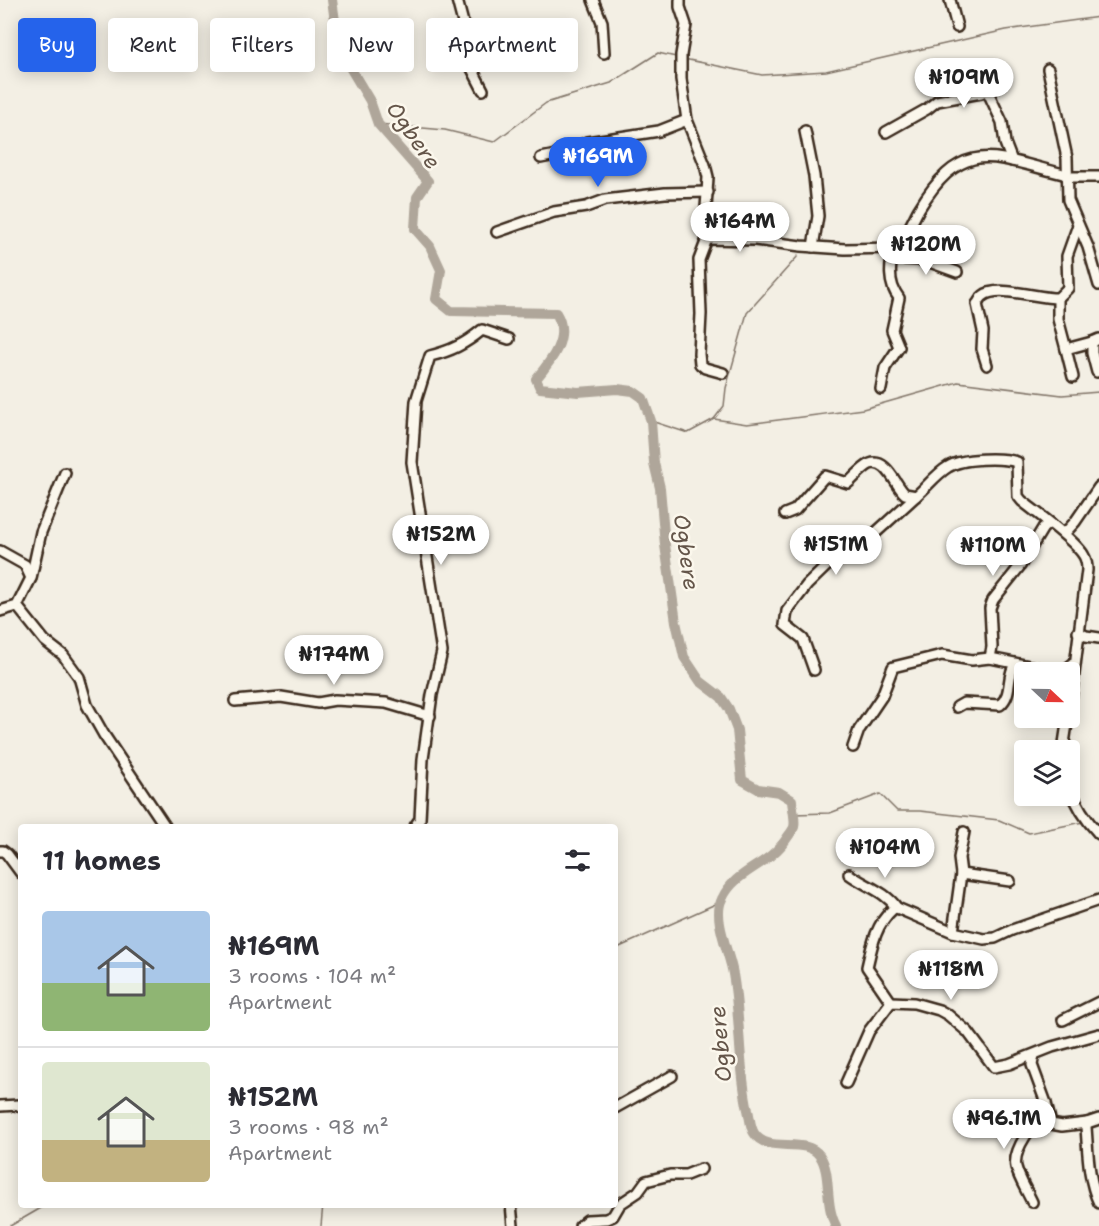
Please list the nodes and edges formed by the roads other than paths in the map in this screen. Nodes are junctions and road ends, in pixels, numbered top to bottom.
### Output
1 (457, 0) edge
2 (593, 0) edge
3 (680, 0) edge
4 (950, 0) edge
5 (957, 27) dead end
6 (604, 52) dead end
7 (1048, 69) dead end
8 (483, 90) dead end
9 (687, 120) junction
10 (805, 130) dead end
11 (886, 132) dead end
12 (541, 158) dead end
13 (1012, 161) junction
14 (1068, 177) junction
15 (1099, 177) edge
16 (708, 192) junction
17 (1078, 225) junction
18 (496, 232) dead end
19 (707, 239) junction
20 (813, 247) junction
21 (895, 248) junction
22 (891, 259) junction
23 (957, 272) dead end
24 (1099, 285) edge
25 (1058, 298) junction
26 (509, 339) dead end
27 (1095, 341) edge
28 (1066, 349) junction
29 (987, 365) dead end
30 (1097, 372) dead end
31 (723, 373) dead end
32 (1073, 377) dead end
33 (881, 389) dead end
34 (64, 473) dead end
35 (1099, 487) edge
36 (916, 496) junction
37 (786, 514) dead end
38 (1049, 523) junction
39 (1064, 534) junction
40 (0, 551) edge
41 (31, 578) junction
42 (17, 606) junction
43 (0, 610) edge
44 (1078, 632) junction
45 (1099, 639) edge
46 (990, 658) junction
47 (1074, 662) edge
48 (1014, 664) edge
49 (1014, 666) edge
50 (814, 670) dead end
51 (235, 701) dead end
52 (957, 707) dead end
53 (430, 716) junction
54 (853, 747) dead end
55 (1078, 806) edge
56 (164, 824) edge
57 (416, 824) edge
58 (964, 832) dead end
59 (1099, 834) edge
60 (0, 851) edge
61 (18, 869) edge
62 (849, 874) dead end
63 (961, 874) junction
64 (1010, 881) dead end
65 (1099, 900) edge
66 (897, 908) junction
67 (953, 932) junction
68 (891, 1002) junction
69 (1099, 1002) edge
70 (1063, 1020) dead end
71 (1099, 1034) edge
72 (1034, 1054) junction
73 (672, 1076) dead end
74 (846, 1083) dead end
75 (18, 1105) edge
76 (0, 1106) edge
77 (618, 1106) edge
78 (1047, 1111) junction
79 (1099, 1119) edge
80 (1087, 1123) junction
81 (701, 1169) dead end
82 (1032, 1202) dead end
83 (1099, 1203) edge
84 (618, 1207) edge
85 (511, 1208) edge
86 (618, 1208) edge
87 (513, 1226) edge
88 (580, 1226) edge

1 - 8 street
2 - 6 street
3 - 9 street
4 - 5 street
7 - 14 street
9 - 12 street
9 - 16 street
10 - 20 street
11 - 13 street
13 - 14 street
13 - 21 street
14 - 15 street
14 - 17 street
16 - 18 street
16 - 19 street
17 - 24 street
17 - 25 street
19 - 20 street
19 - 31 street
20 - 21 street
21 - 22 street
22 - 23 street
22 - 33 street
25 - 28 street
25 - 29 street
26 - 53 street
27 - 28 street
27 - 30 street
28 - 32 street
34 - 41 street
35 - 39 street
36 - 37 street
36 - 38 street
36 - 50 street
38 - 39 street
38 - 46 street
39 - 44 street
40 - 41 street
41 - 42 street
42 - 43 street
42 - 56 street
44 - 45 street
44 - 47 street
46 - 48 street
46 - 54 street
49 - 52 street
51 - 53 street
53 - 57 street
55 - 59 street
58 - 63 street
60 - 61 street
62 - 66 street
63 - 64 street
63 - 67 street
65 - 67 street
66 - 67 street
66 - 68 street
68 - 72 street
68 - 74 street
69 - 70 street
71 - 72 street
72 - 78 street
73 - 77 street
75 - 76 street
78 - 80 street
78 - 82 street
79 - 80 street
80 - 83 street
81 - 84 street
85 - 87 street
86 - 88 street

